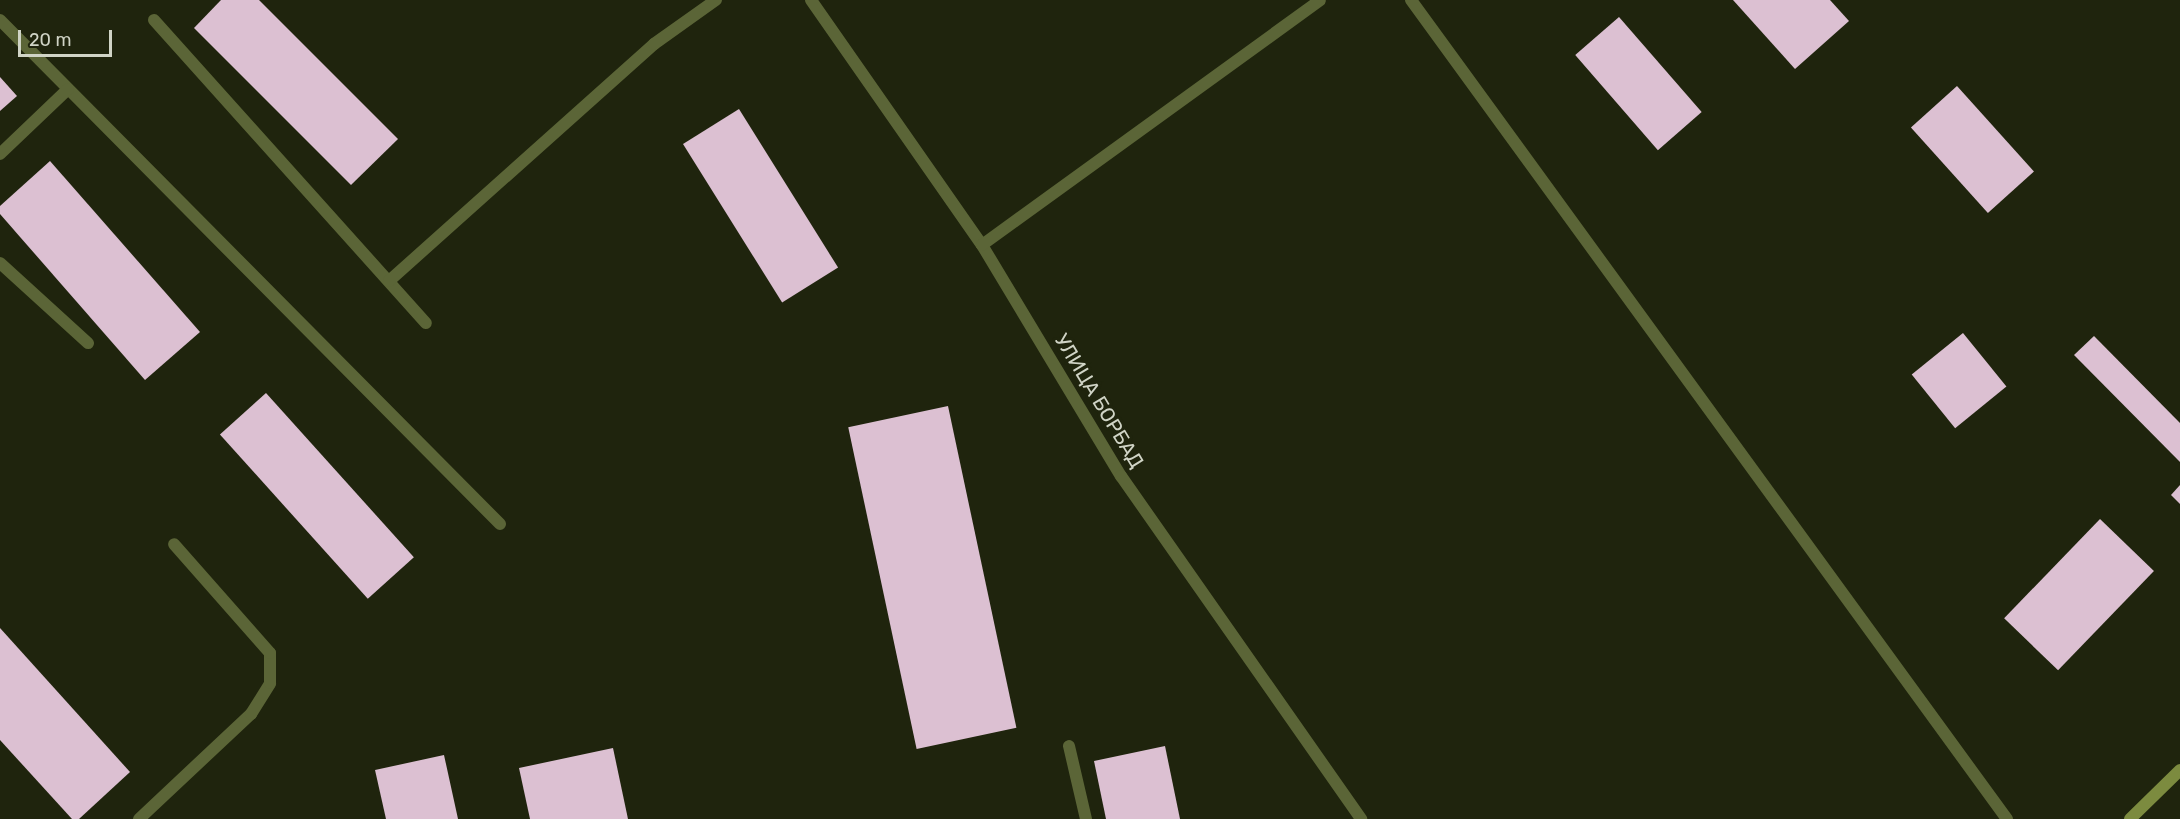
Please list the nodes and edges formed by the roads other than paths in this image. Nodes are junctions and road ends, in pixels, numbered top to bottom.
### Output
1 (716, 0) edge
2 (811, 0) edge
3 (1320, 0) edge
4 (1411, 0) edge
5 (0, 20) edge
6 (154, 20) dead end
7 (68, 89) junction
8 (0, 154) edge
9 (981, 245) junction
10 (0, 263) edge
11 (389, 281) junction
12 (426, 324) dead end
13 (88, 343) dead end
14 (500, 524) dead end
15 (174, 544) dead end
16 (1069, 746) dead end
17 (2180, 770) edge
18 (139, 819) edge
19 (1086, 819) edge
20 (1361, 819) edge
21 (2007, 819) edge
22 (2130, 819) edge

1 - 11 street
2 - 9 street, УЛИЦА БОРБАД
3 - 9 street
4 - 21 street
5 - 7 street
6 - 11 street
7 - 8 street
7 - 14 street
9 - 20 street, УЛИЦА БОРБАД
10 - 13 street
11 - 12 street
15 - 18 street
16 - 19 street
17 - 22 street

